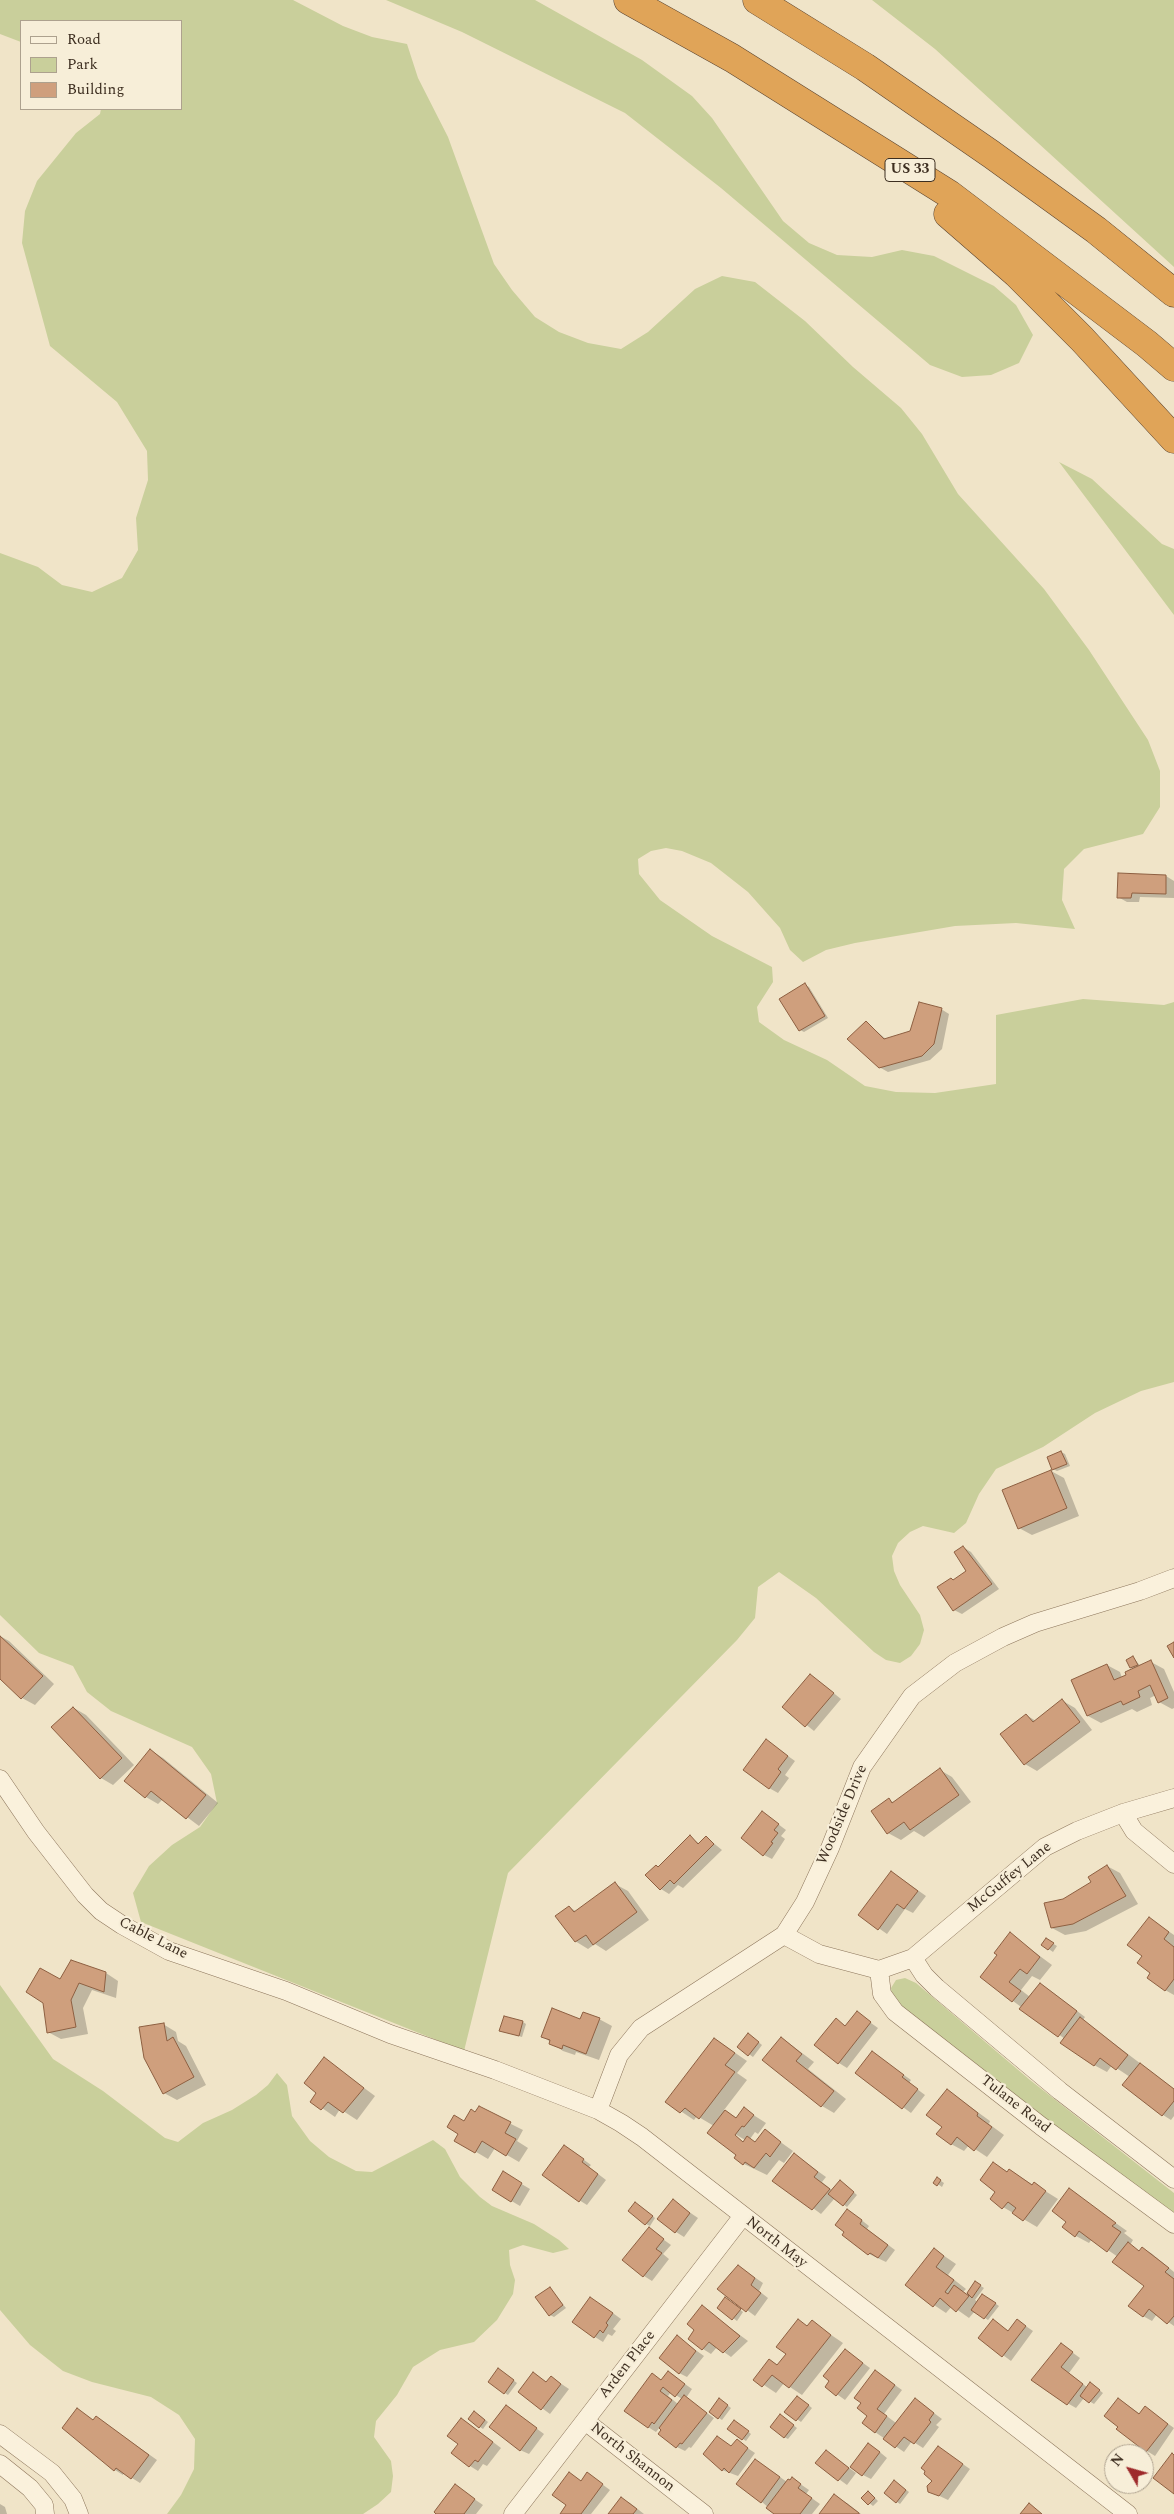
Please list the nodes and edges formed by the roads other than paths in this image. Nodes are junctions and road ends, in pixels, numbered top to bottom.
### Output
1 (628, 0) edge
2 (757, 0) edge
3 (868, 144) junction
4 (1174, 294) edge
5 (1174, 367) edge
6 (1174, 439) edge
7 (1174, 1578) edge
8 (0, 1779) edge
9 (1174, 1798) edge
10 (1123, 1813) junction
11 (1174, 1864) edge
12 (784, 1935) junction
13 (913, 1958) junction
14 (879, 1970) junction
15 (390, 2034) joint
16 (598, 2110) junction
17 (1174, 2179) edge
18 (742, 2217) junction
19 (1174, 2224) edge
20 (585, 2421) junction
21 (0, 2434) edge
22 (0, 2464) edge
23 (45, 2514) edge
24 (79, 2514) edge
25 (513, 2514) edge
26 (704, 2514) edge
27 (1128, 2514) edge

1 - 3 highway, US 33
2 - 4 highway
3 - 5 highway, US 33
3 - 6 highway
7 - 12 street, Woodside Drive
8 - 15 street, Cable Lane
9 - 10 street, McGuffey Lane
10 - 11 street
10 - 13 street, McGuffey Lane
12 - 14 street
12 - 16 street, Woodside Drive
13 - 14 street
13 - 17 street
14 - 19 street, Tulane Road
15 - 16 street, North May
16 - 18 street, North May
18 - 20 street, Arden Place
18 - 27 street, North May
20 - 25 street, Arden Place
20 - 26 street, North Shannon
21 - 24 street
22 - 23 street

